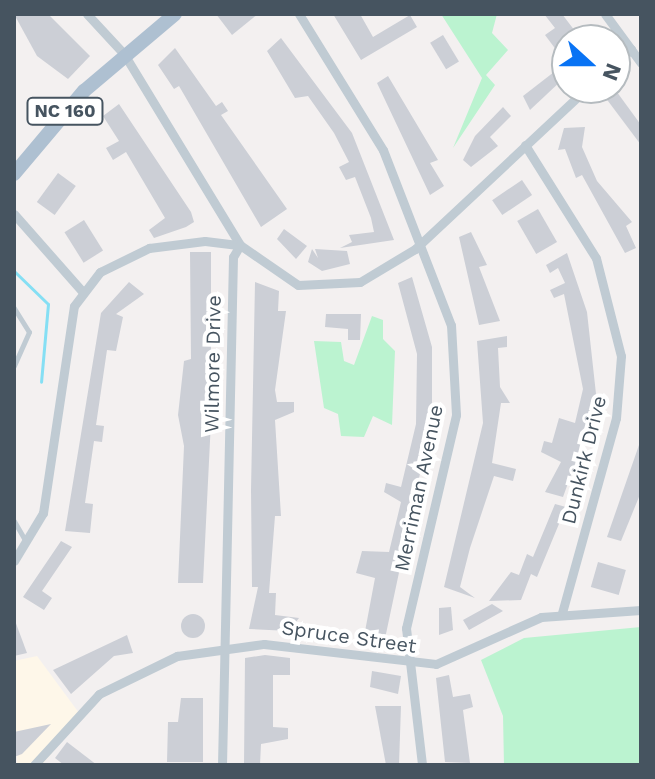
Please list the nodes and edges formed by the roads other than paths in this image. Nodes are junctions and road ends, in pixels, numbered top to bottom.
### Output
1 (87, 14) edge
2 (175, 14) edge
3 (299, 14) edge
4 (631, 49) edge
5 (124, 54) junction
6 (641, 63) edge
7 (570, 104) edge
8 (525, 145) junction
9 (14, 174) edge
10 (14, 214) edge
11 (424, 241) junction
12 (240, 245) junction
13 (82, 291) junction
14 (14, 308) edge
15 (14, 366) edge
16 (14, 521) edge
17 (29, 544) junction
18 (14, 561) edge
19 (641, 610) edge
20 (562, 613) junction
21 (224, 646) junction
22 (411, 665) junction
23 (34, 765) edge
24 (222, 765) edge
25 (422, 765) edge

1 - 5 street
2 - 5 main road, NC 160
3 - 11 street, Merriman Avenue
4 - 6 street
5 - 9 main road, NC 160
5 - 12 street
7 - 8 street
8 - 11 street
8 - 20 street, Dunkirk Drive
10 - 13 street
11 - 12 street
11 - 22 street, Merriman Avenue
12 - 13 street
12 - 21 street, Wilmore Drive
13 - 17 street
14 - 15 lane
16 - 17 lane
17 - 18 street
19 - 20 street, Spruce Street
20 - 22 street, Spruce Street
21 - 22 street, Spruce Street
21 - 23 street, Spruce Street
21 - 24 street, Wilmore Drive
22 - 25 street, Merriman Avenue

